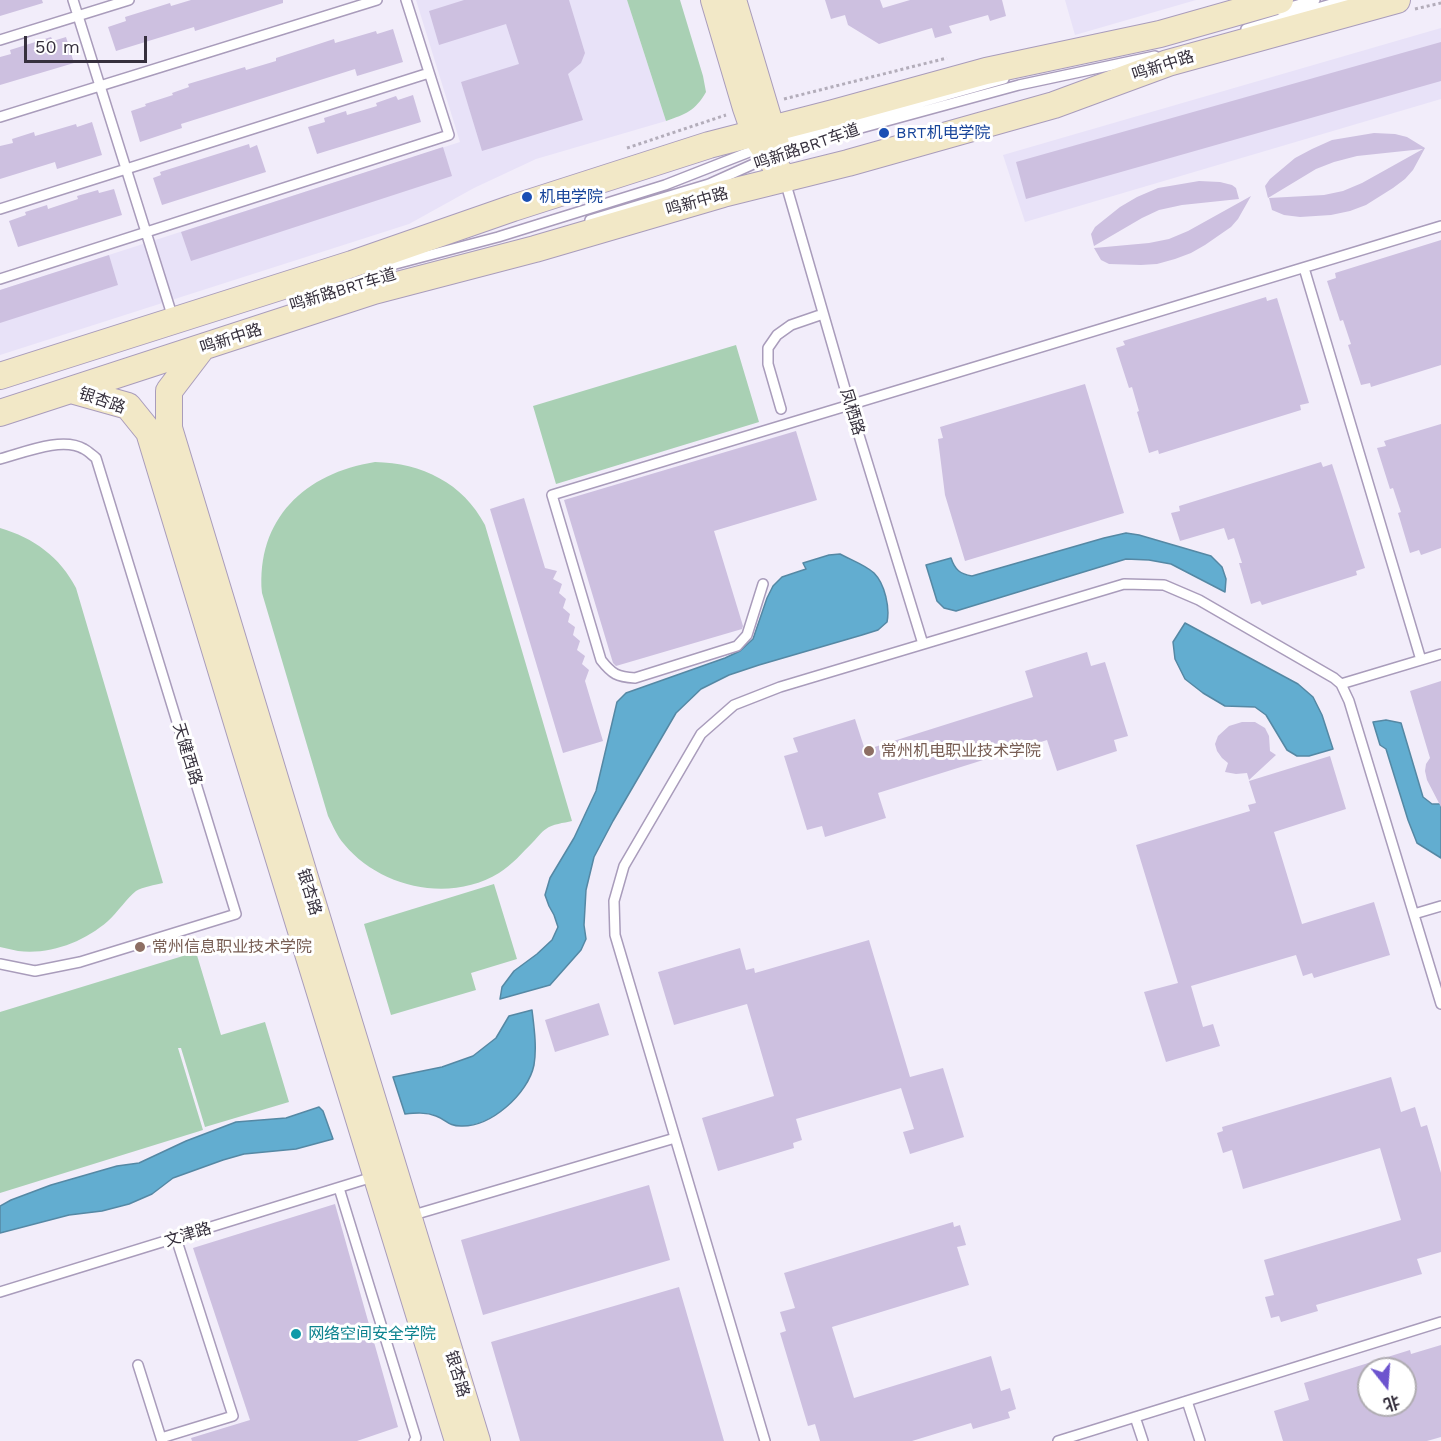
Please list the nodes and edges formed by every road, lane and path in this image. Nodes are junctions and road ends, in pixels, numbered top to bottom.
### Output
1 (73, 0) edge
2 (129, 0) edge
3 (377, 0) edge
4 (406, 0) edge
5 (714, 0) edge
6 (733, 0) edge
7 (1280, 0) edge
8 (1315, 0) edge
9 (1345, 0) edge
10 (1397, 0) edge
11 (78, 16) junction
12 (1233, 33) dead end
13 (0, 40) edge
14 (1166, 54) dead end
15 (1093, 58) dead end
16 (1048, 69) dead end
17 (429, 73) junction
18 (100, 86) junction
19 (0, 117) edge
20 (769, 144) junction
21 (126, 169) junction
22 (784, 179) junction
23 (0, 209) edge
24 (579, 223) dead end
25 (1441, 226) edge
26 (146, 232) junction
27 (514, 243) dead end
28 (1304, 268) junction
29 (317, 275) junction
30 (0, 279) edge
31 (373, 279) dead end
32 (823, 314) junction
33 (174, 320) junction
34 (201, 348) junction
35 (0, 376) edge
36 (71, 390) junction
37 (850, 406) junction
38 (781, 408) dead end
39 (0, 413) edge
40 (0, 459) edge
41 (763, 584) dead end
42 (923, 644) junction
43 (1441, 654) edge
44 (1421, 660) junction
45 (1341, 684) junction
46 (1441, 906) edge
47 (1414, 914) junction
48 (0, 964) edge
49 (1441, 1004) edge
50 (675, 1138) junction
51 (376, 1176) junction
52 (339, 1188) junction
53 (408, 1216) junction
54 (176, 1238) junction
55 (0, 1292) edge
56 (1441, 1322) edge
57 (138, 1365) dead end
58 (1187, 1401) junction
59 (1135, 1417) junction
60 (161, 1439) edge
61 (414, 1441) edge
62 (458, 1441) edge
63 (477, 1441) edge
64 (765, 1441) edge
65 (1058, 1441) edge
66 (1143, 1441) edge
67 (1200, 1441) edge

1 - 11 lane
2 - 11 lane
3 - 18 lane
4 - 17 lane
5 - 20 main road, 凤栖路
6 - 20 main road, 凤栖路
7 - 20 main road, 鸣新中路
8 - 15 lane
9 - 12 lane
10 - 22 main road, 鸣新中路
11 - 13 lane
11 - 18 lane
14 - 20 lane, 鸣新路BRT车道
16 - 20 lane, 鸣新路BRT车道
17 - 21 lane
17 - 26 lane
18 - 19 lane
18 - 21 lane
20 - 22 main road, 凤栖路
20 - 24 lane, 鸣新路BRT车道
20 - 29 lane, 鸣新路BRT车道
20 - 29 main road, 鸣新中路
21 - 23 lane
21 - 26 lane
22 - 32 lane, 凤栖路
22 - 34 main road, 鸣新中路
25 - 28 lane
26 - 30 lane
26 - 33 lane
27 - 31 lane, 鸣新路BRT车道
28 - 37 lane
28 - 44 lane
29 - 33 main road, 鸣新中路
32 - 37 lane, 凤栖路
32 - 38 lane
33 - 35 main road, 鸣新中路
34 - 36 main road, 鸣新中路
34 - 53 main road, 银杏路
36 - 39 main road, 鸣新中路
36 - 51 main road, 银杏路
37 - 41 lane
37 - 42 lane, 凤栖路
40 - 48 lane, 天健西路
42 - 45 lane
42 - 50 lane
43 - 44 lane
44 - 45 lane
45 - 47 lane
46 - 47 lane
47 - 49 lane
50 - 53 lane
50 - 64 lane
51 - 52 lane, 文津路
51 - 62 main road, 银杏路
52 - 54 lane, 文津路
52 - 61 lane
53 - 63 main road, 银杏路
54 - 55 lane, 文津路
54 - 60 lane
56 - 58 lane
57 - 60 lane
58 - 59 lane
58 - 67 lane
59 - 65 lane
59 - 66 lane

